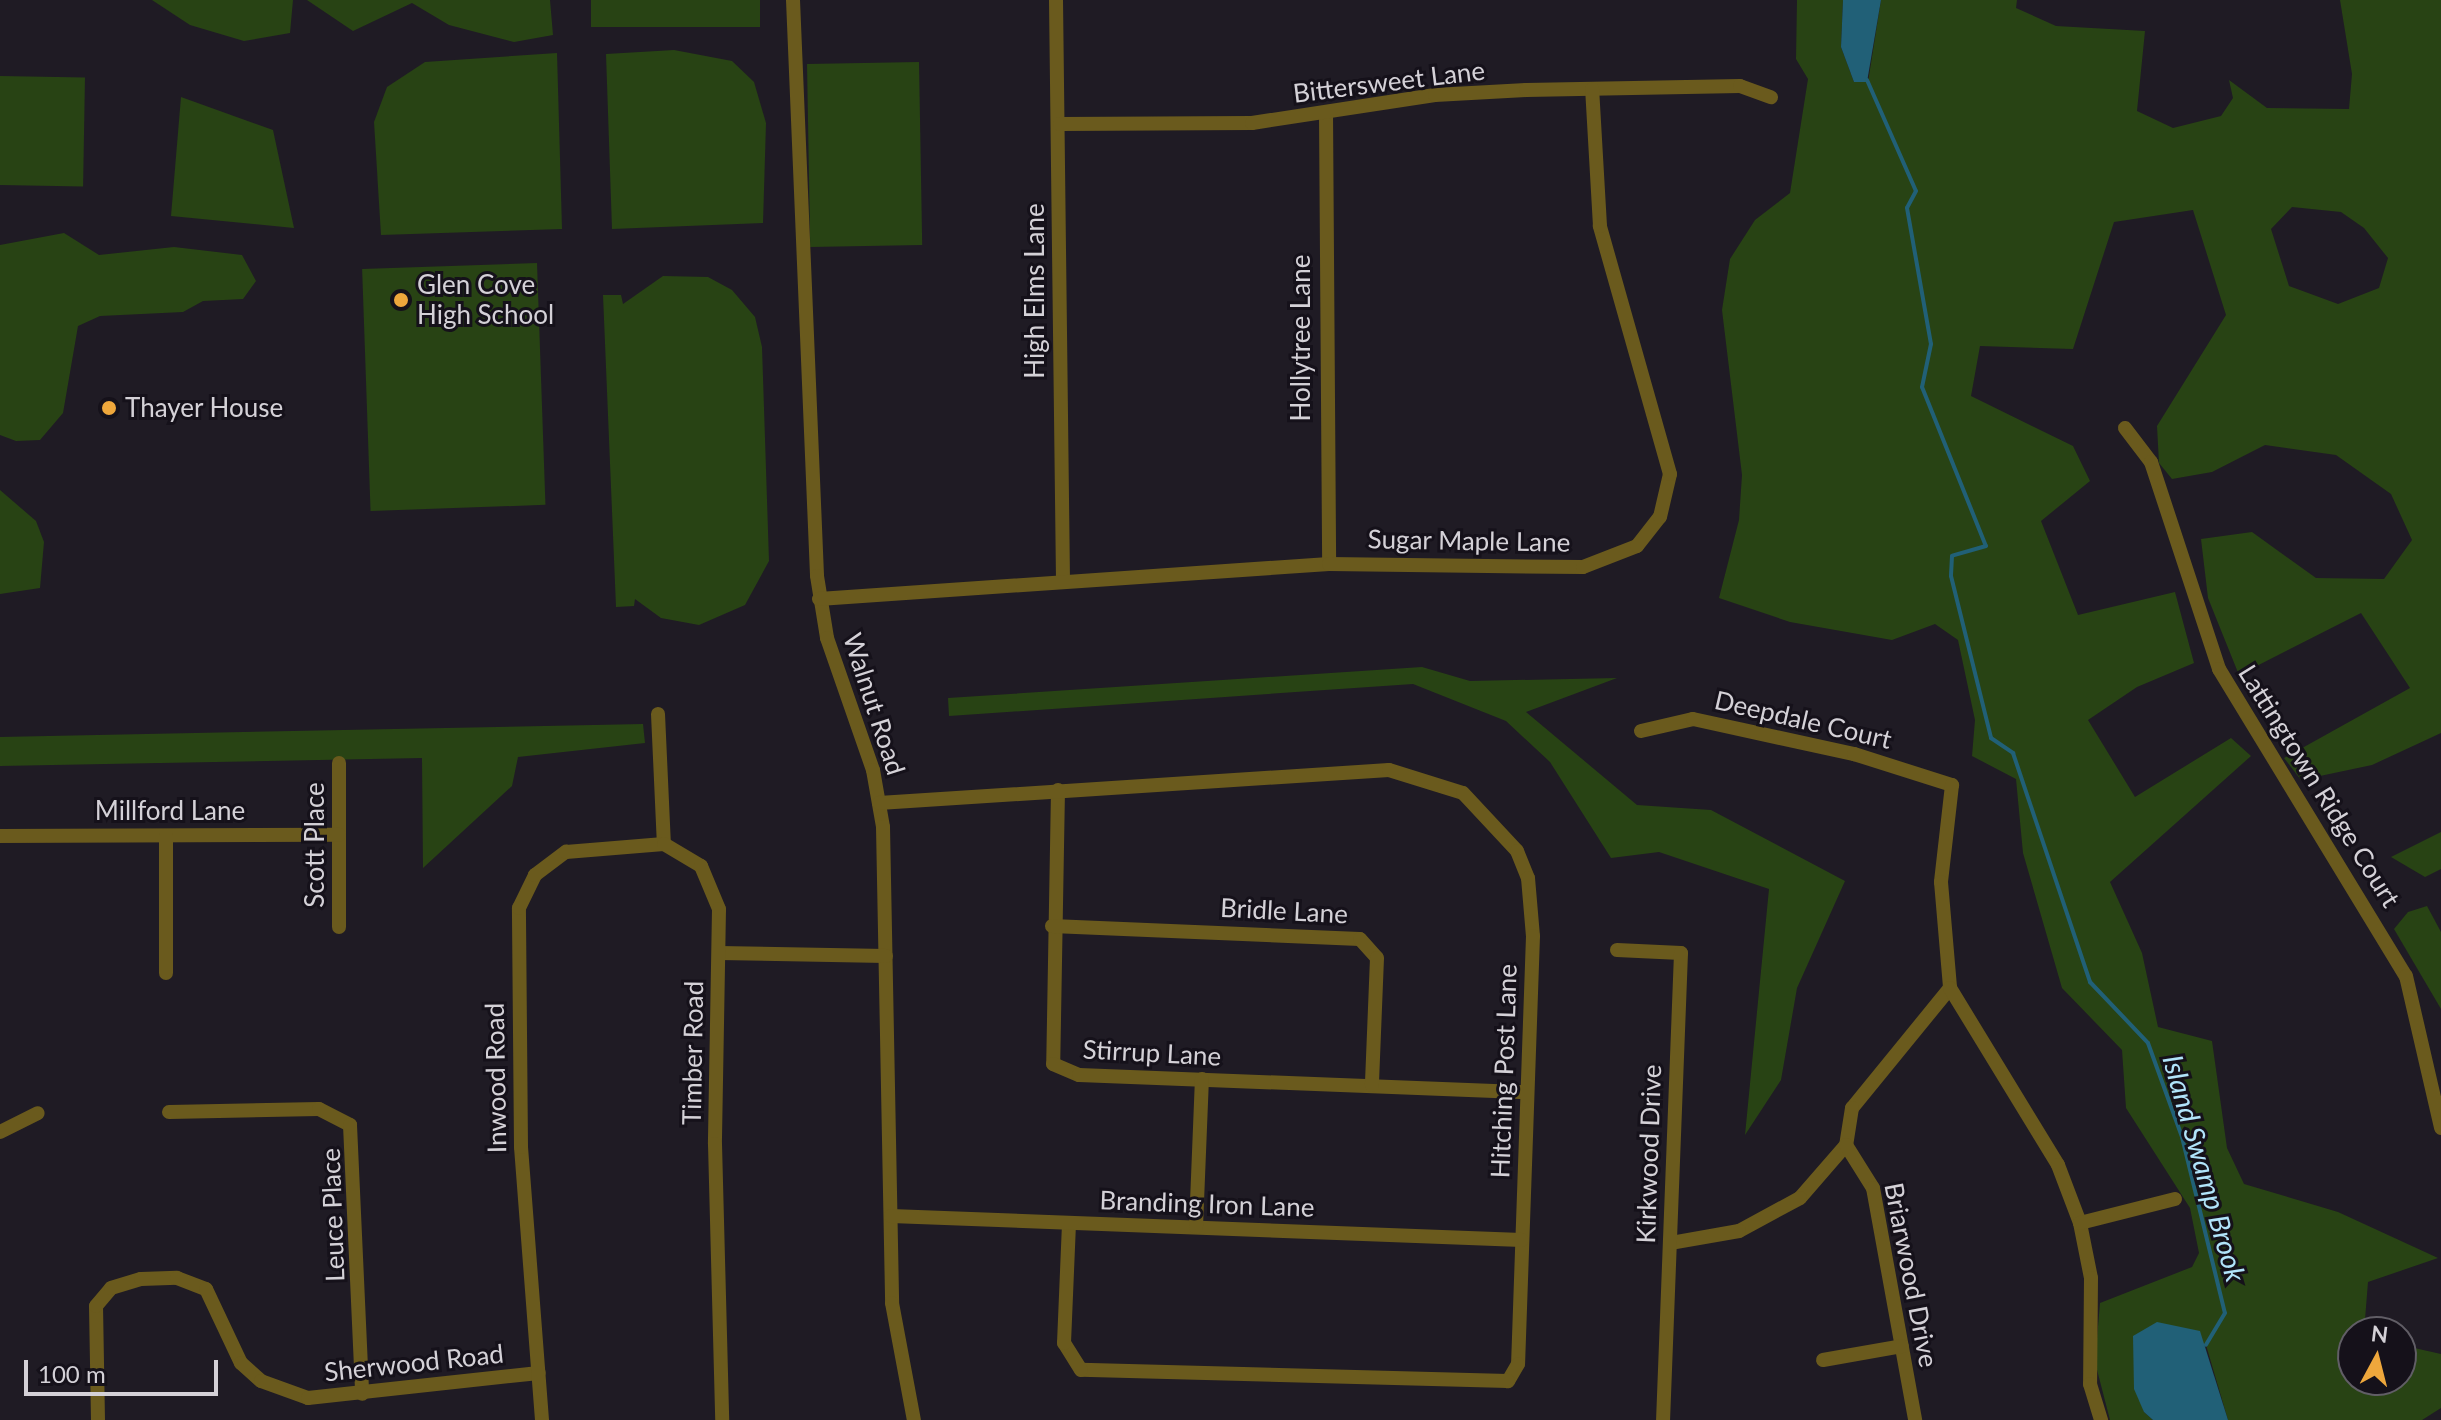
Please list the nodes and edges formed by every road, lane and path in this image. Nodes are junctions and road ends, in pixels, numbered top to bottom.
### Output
1 (793, 0) edge
2 (1056, 0) edge
3 (1592, 89) junction
4 (1771, 97) dead end
5 (1326, 113) junction
6 (1060, 124) junction
7 (2125, 428) dead end
8 (1329, 564) junction
9 (1063, 582) junction
10 (819, 599) junction
11 (658, 714) dead end
12 (1641, 731) dead end
13 (339, 763) dead end
14 (1058, 790) junction
15 (879, 803) junction
16 (339, 835) junction
17 (0, 836) edge
18 (166, 836) junction
19 (664, 844) junction
20 (1052, 926) junction
21 (339, 927) dead end
22 (1617, 950) dead end
23 (719, 953) junction
24 (886, 956) junction
25 (166, 973) dead end
26 (1950, 988) junction
27 (1202, 1079) junction
28 (1372, 1085) junction
29 (1527, 1092) junction
30 (169, 1112) dead end
31 (38, 1113) dead end
32 (2441, 1128) edge
33 (0, 1132) edge
34 (1846, 1145) junction
35 (2175, 1199) dead end
36 (891, 1216) junction
37 (1069, 1223) junction
38 (2080, 1223) junction
39 (1196, 1227) junction
40 (1522, 1240) junction
41 (1670, 1243) junction
42 (1902, 1346) junction
43 (1823, 1360) dead end
44 (539, 1373) junction
45 (362, 1394) junction
46 (98, 1420) edge
47 (542, 1420) edge
48 (722, 1420) edge
49 (914, 1420) edge
50 (1663, 1420) edge
51 (1915, 1420) edge
52 (2101, 1420) edge

1 - 10 street, Walnut Road
2 - 6 street, High Elms Lane
3 - 4 street, Bittersweet Lane
3 - 5 street, Bittersweet Lane
3 - 8 street, Sugar Maple Lane
5 - 6 street, Bittersweet Lane
5 - 8 street, Hollytree Lane
6 - 9 street, High Elms Lane
7 - 32 street, Lattingtown Ridge Court
8 - 9 street, Sugar Maple Lane
9 - 10 street, Sugar Maple Lane
10 - 15 street, Walnut Road
11 - 19 street
12 - 26 street, Deepdale Court
13 - 16 street, Scott Place
14 - 15 street, Hitching Post Lane
14 - 20 street, Stirrup Lane
14 - 29 street, Hitching Post Lane
15 - 24 street, Walnut Road
16 - 18 street, Millford Lane
16 - 21 street, Scott Place
17 - 18 street, Millford Lane
18 - 25 street
19 - 23 street, Timber Road
19 - 44 street, Inwood Road
20 - 27 street, Stirrup Lane
20 - 28 street, Bridle Lane
22 - 41 street, Kirkwood Drive
23 - 24 street
23 - 48 street, Timber Road
24 - 36 street, Walnut Road
26 - 34 street
26 - 38 street
27 - 28 street, Stirrup Lane
27 - 39 street
28 - 29 street, Stirrup Lane
29 - 40 street, Hitching Post Lane
30 - 45 street, Leuce Place
31 - 33 street
34 - 41 street
34 - 42 street, Briarwood Drive
35 - 38 street
36 - 37 street, Branding Iron Lane
36 - 49 street, Walnut Road
37 - 39 street, Branding Iron Lane
37 - 40 street, Hitching Post Lane
38 - 52 street
39 - 40 street, Branding Iron Lane
41 - 50 street, Kirkwood Drive
42 - 43 street
42 - 51 street, Briarwood Drive
44 - 45 street, Sherwood Road
44 - 47 street, Inwood Road
45 - 46 street, Sherwood Road

